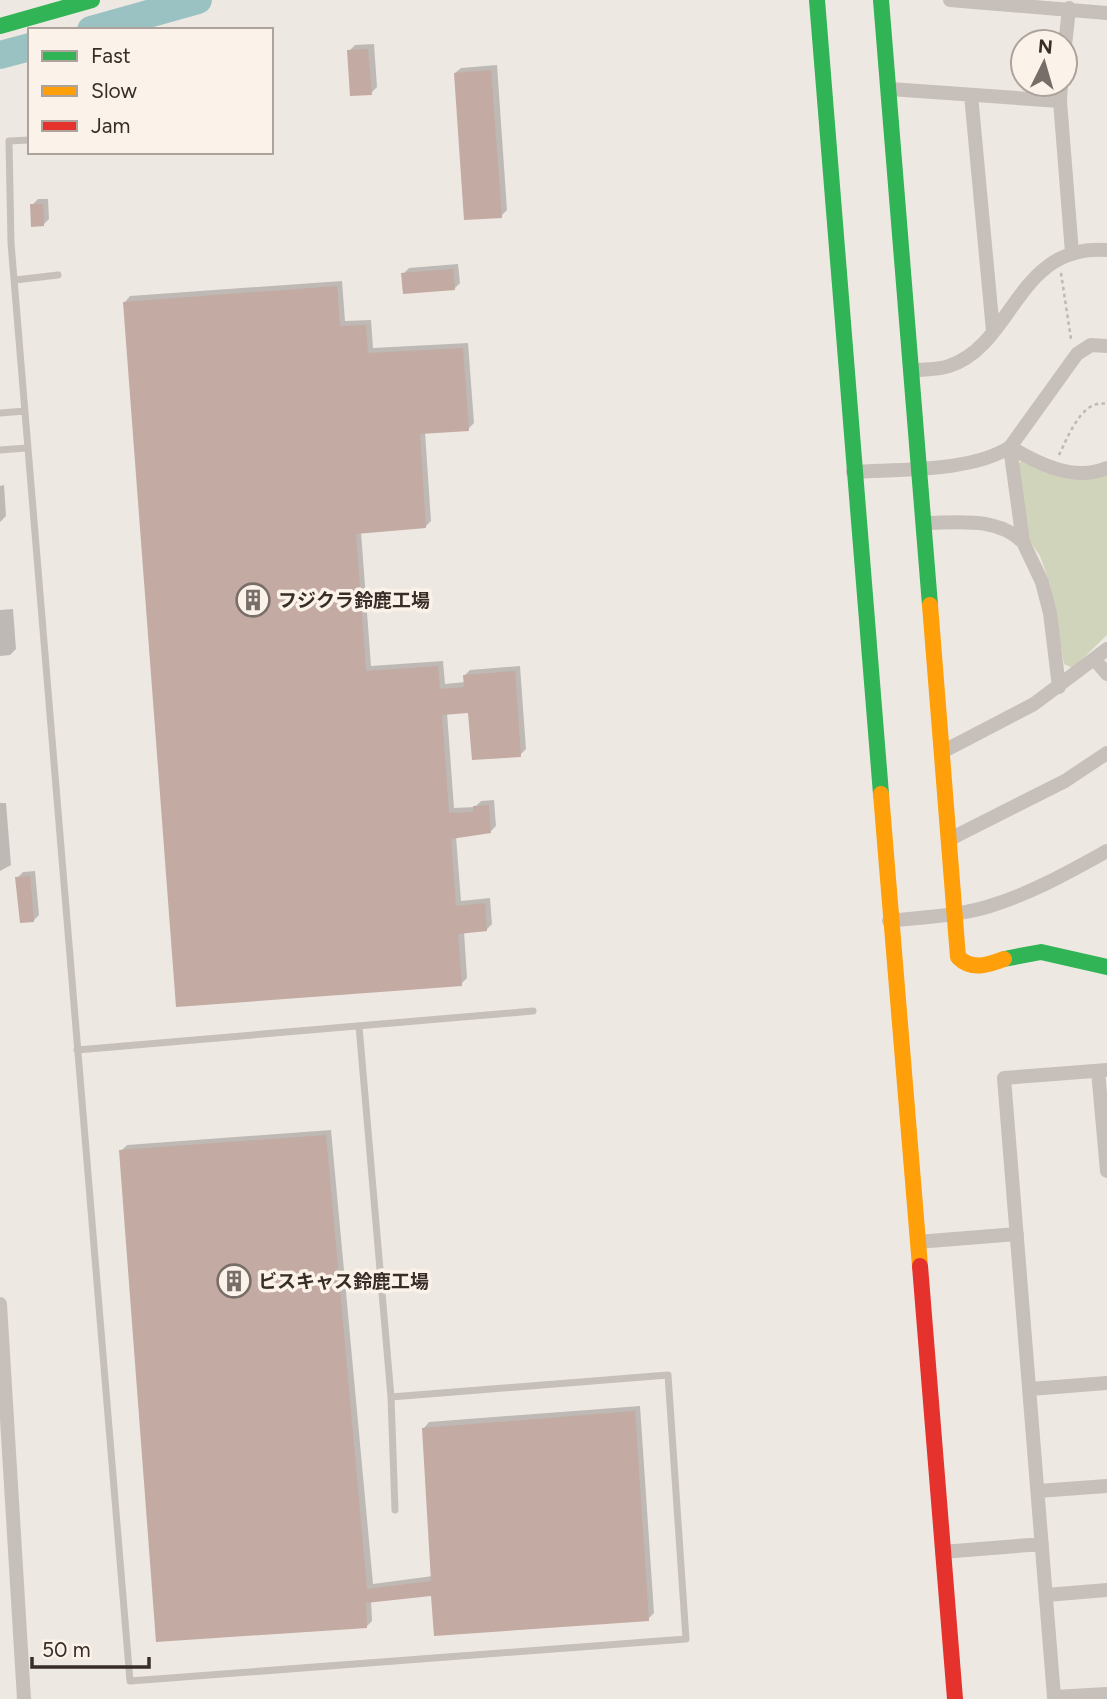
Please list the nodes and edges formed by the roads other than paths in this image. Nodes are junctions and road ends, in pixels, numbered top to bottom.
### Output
1 (92, 0) edge
2 (817, 0) edge
3 (881, 0) edge
4 (950, 0) edge
5 (1069, 8) junction
6 (1107, 13) edge
7 (0, 26) edge
8 (1067, 28) edge
9 (890, 89) junction
10 (971, 95) junction
11 (1060, 98) edge
12 (1060, 101) junction
13 (28, 140) edge
14 (1107, 250) edge
15 (1066, 256) junction
16 (58, 275) dead end
17 (15, 280) junction
18 (993, 331) junction
19 (1107, 346) edge
20 (912, 371) junction
21 (25, 411) junction
22 (0, 413) edge
23 (1010, 447) junction
24 (27, 448) junction
25 (0, 450) edge
26 (917, 468) junction
27 (1107, 468) edge
28 (853, 472) junction
29 (923, 523) junction
30 (1023, 542) junction
31 (1107, 649) edge
32 (1095, 660) junction
33 (1107, 674) edge
34 (1059, 687) junction
35 (942, 752) junction
36 (1107, 754) edge
37 (950, 839) junction
38 (1107, 851) edge
39 (956, 914) junction
40 (889, 921) junction
41 (1107, 967) edge
42 (533, 1011) dead end
43 (359, 1026) junction
44 (77, 1051) junction
45 (1103, 1070) edge
46 (1107, 1171) edge
47 (1017, 1234) junction
48 (917, 1242) junction
49 (0, 1304) edge
50 (1107, 1383) edge
51 (1030, 1389) junction
52 (391, 1397) junction
53 (1107, 1486) edge
54 (1038, 1491) junction
55 (395, 1510) dead end
56 (1042, 1544) junction
57 (942, 1552) junction
58 (1107, 1590) edge
59 (1046, 1595) junction
60 (1107, 1694) edge
61 (23, 1699) edge
62 (955, 1699) edge

1 - 7 street
2 - 28 street
3 - 9 street
4 - 5 street
5 - 6 street
5 - 8 street
9 - 10 street
9 - 20 street
10 - 12 street
10 - 18 street
11 - 12 street
12 - 15 street
13 - 17 lane
14 - 15 street
15 - 18 street
16 - 17 lane
17 - 21 lane
18 - 20 street
19 - 23 street
20 - 26 street
21 - 22 lane
21 - 24 lane
23 - 26 street
23 - 27 street
23 - 30 street
24 - 25 lane
24 - 44 lane
26 - 28 street
26 - 29 street
28 - 40 street
29 - 30 street
29 - 35 street
30 - 34 street
31 - 32 street
32 - 33 street
32 - 34 street
34 - 35 street
35 - 37 street
36 - 37 street
37 - 39 street
38 - 39 street
39 - 40 street
39 - 41 street
40 - 48 street
42 - 43 lane
43 - 44 lane
43 - 52 lane
44 - 52 lane
45 - 46 street
45 - 47 street
47 - 48 street
47 - 51 street
48 - 57 street
49 - 61 street
50 - 51 street
51 - 54 street
52 - 55 lane
53 - 54 street
54 - 56 street
56 - 57 street
56 - 59 street
57 - 62 street
58 - 59 street
59 - 60 street

